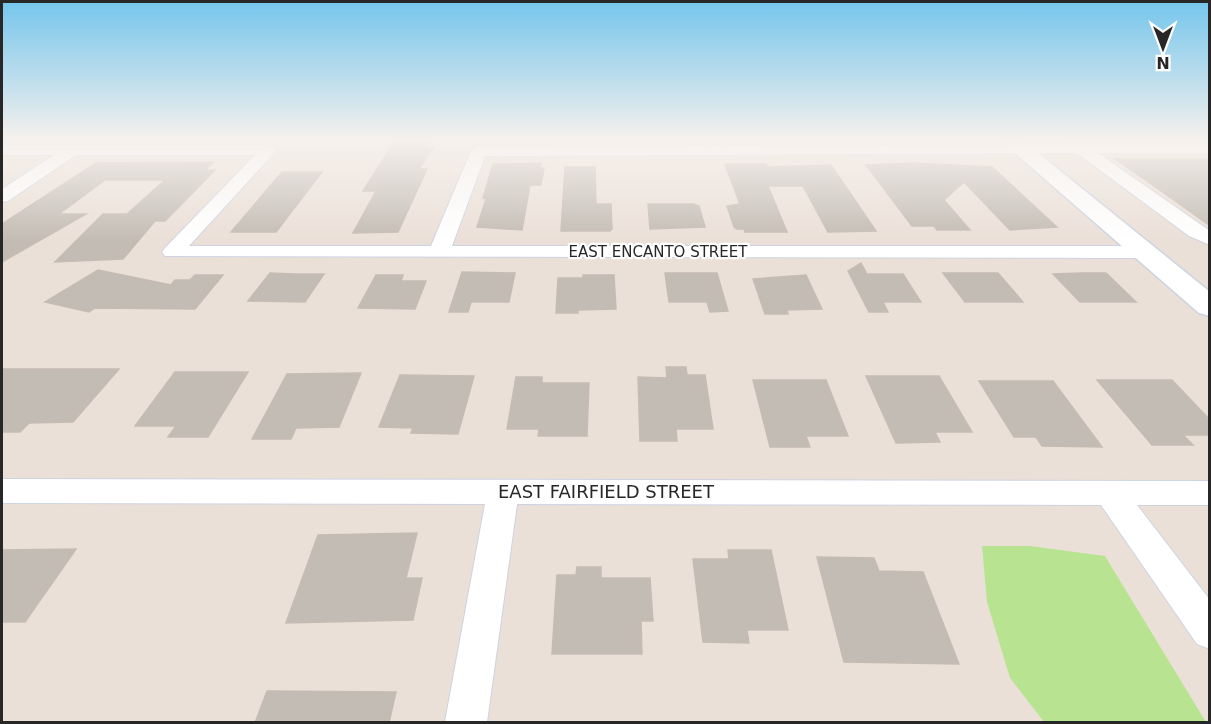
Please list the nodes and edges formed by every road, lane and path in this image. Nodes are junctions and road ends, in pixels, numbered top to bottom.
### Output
1 (36, 174) edge
2 (246, 174) edge
3 (469, 174) edge
4 (1051, 174) edge
5 (1116, 174) edge
6 (2, 196) edge
7 (1209, 239) edge
8 (439, 252) junction
9 (1144, 252) junction
10 (1209, 307) edge
11 (2, 490) edge
12 (503, 492) junction
13 (1110, 493) junction
14 (1209, 494) edge
15 (1209, 631) edge
16 (466, 723) edge

1 - 6 street
2 - 8 street, EAST ENCANTO STREET
3 - 8 street
4 - 9 street
5 - 7 street
8 - 9 street, EAST ENCANTO STREET
9 - 10 street
11 - 12 street, EAST FAIRFIELD STREET
12 - 13 street, EAST FAIRFIELD STREET
12 - 16 street
13 - 14 street, EAST FAIRFIELD STREET
13 - 15 street

